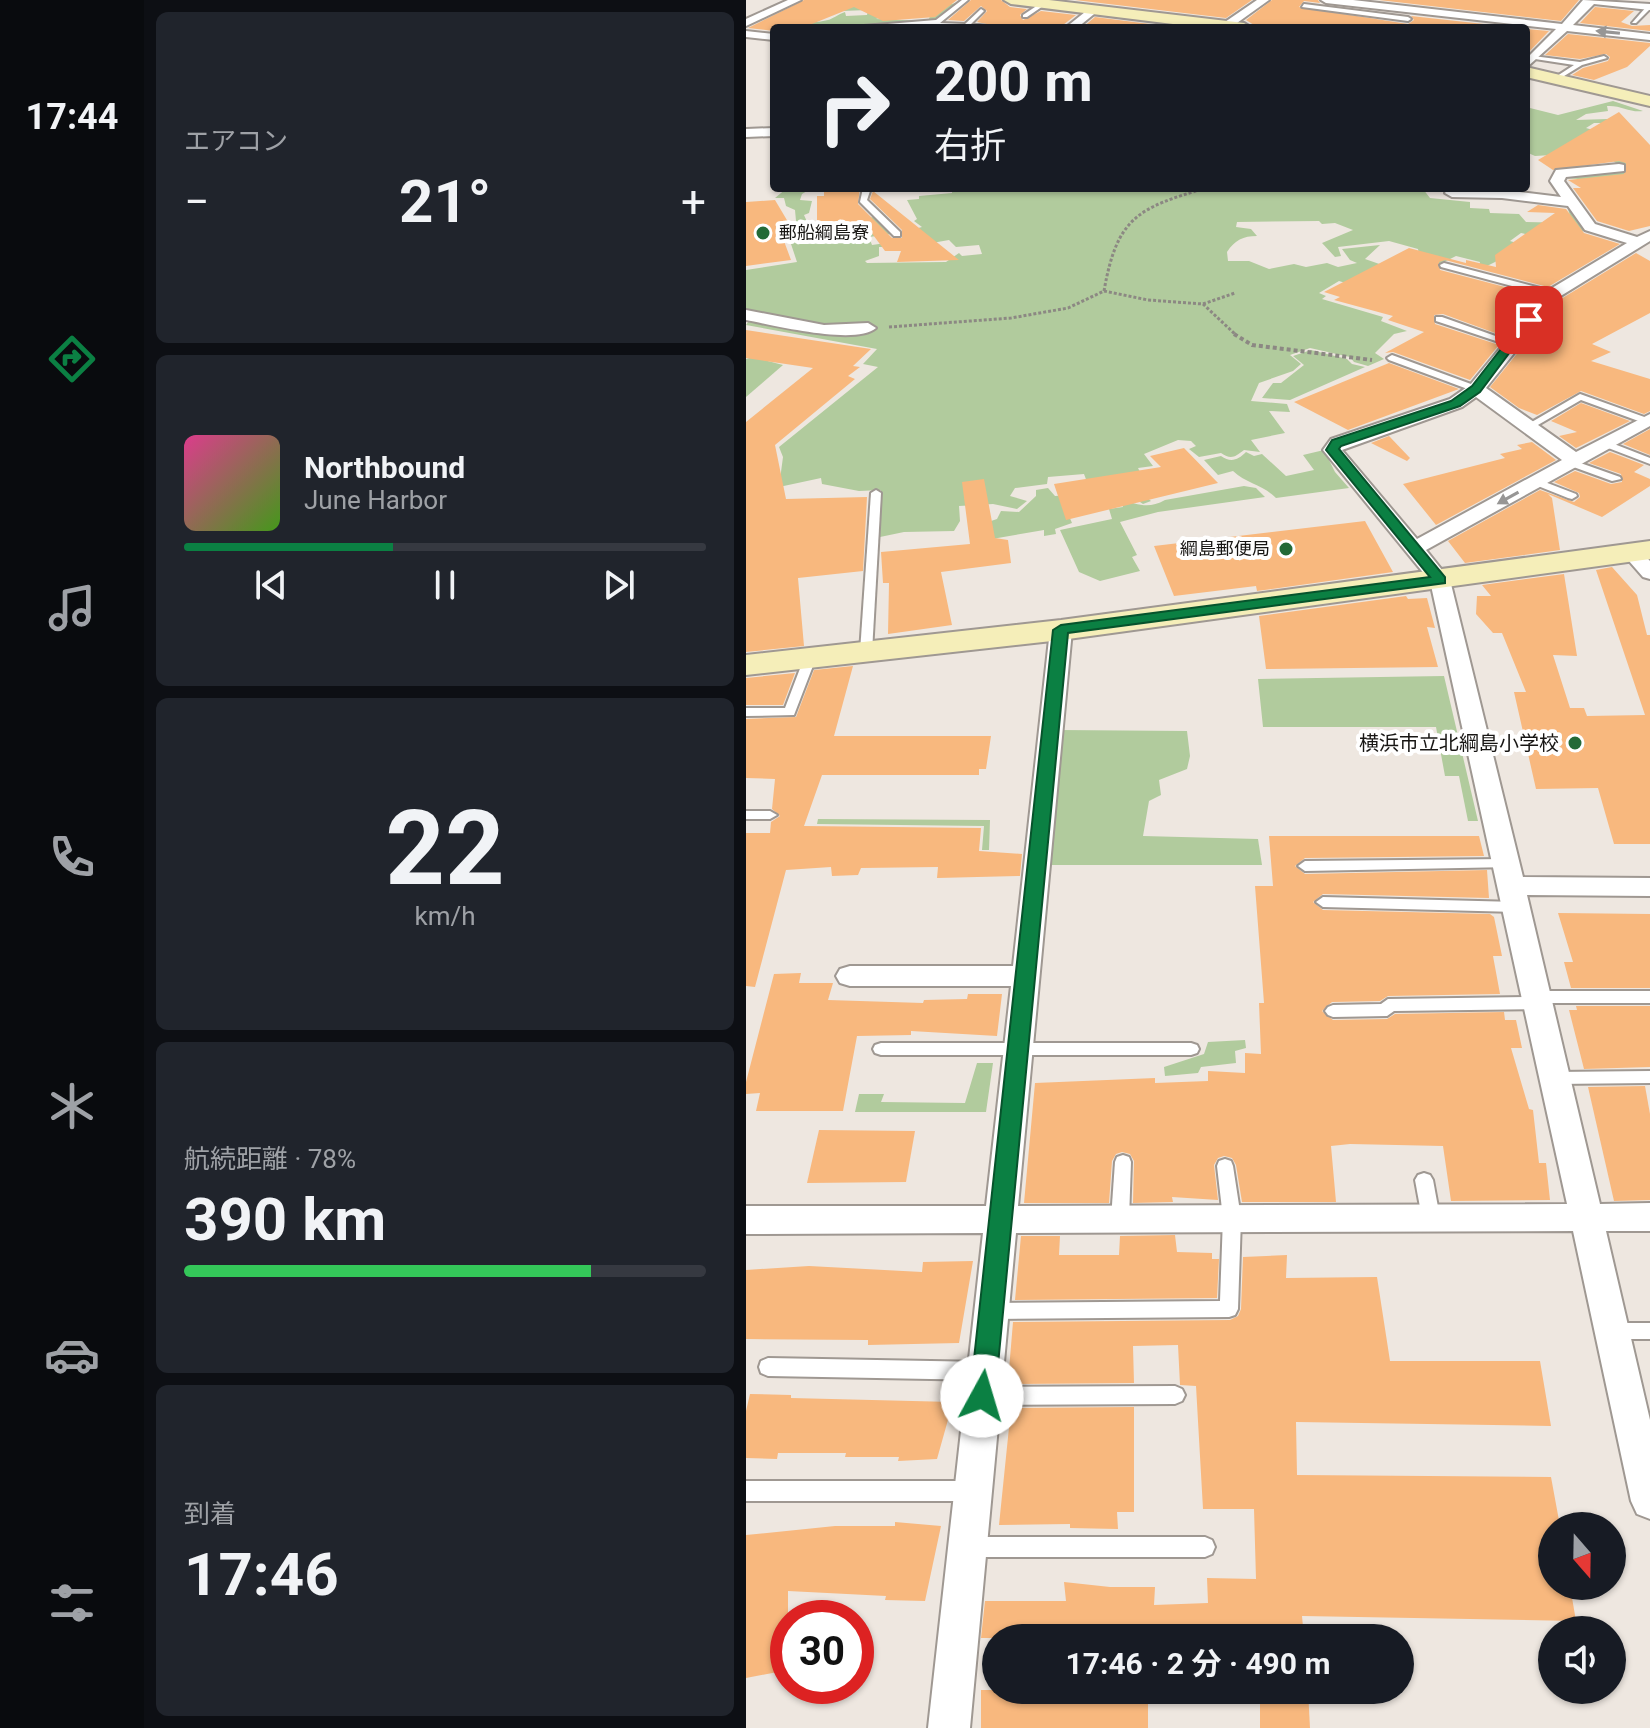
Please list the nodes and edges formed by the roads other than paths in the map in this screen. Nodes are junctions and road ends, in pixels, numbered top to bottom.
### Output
1 (796, 0) edge
2 (965, 0) edge
3 (1011, 0) edge
4 (1264, 0) edge
5 (1326, 0) edge
6 (1433, 0) edge
7 (1591, 0) edge
8 (1043, 4) junction
9 (1095, 6) edge
10 (1304, 6) dead end
11 (1649, 7) edge
12 (981, 11) dead end
13 (1419, 11) junction
14 (1025, 16) dead end
15 (1408, 19) junction
16 (1634, 22) dead end
17 (746, 23) edge
18 (935, 24) edge
19 (968, 24) edge
20 (1075, 24) edge
21 (1213, 24) edge
22 (1229, 24) edge
23 (1401, 24) edge
24 (1565, 28) junction
25 (746, 34) edge
26 (770, 37) edge
27 (1650, 37) edge
28 (1604, 58) dead end
29 (1530, 64) edge
30 (1580, 64) junction
31 (1530, 65) edge
32 (1530, 66) edge
33 (1556, 79) junction
34 (1650, 101) edge
35 (770, 132) edge
36 (746, 133) edge
37 (1619, 168) dead end
38 (866, 192) edge
39 (1452, 193) dead end
40 (1572, 202) junction
41 (897, 234) dead end
42 (1638, 247) edge
43 (1444, 265) dead end
44 (1553, 294) junction
45 (746, 315) edge
46 (1439, 319) dead end
47 (868, 328) dead end
48 (1511, 343) junction
49 (1392, 358) road end
50 (1476, 389) junction
51 (1649, 420) edge
52 (1528, 427) junction
53 (1606, 444) junction
54 (1650, 461) edge
55 (1574, 462) junction
56 (1616, 479) dead end
57 (1537, 482) junction
58 (876, 493) dead end
59 (1572, 496) dead end
60 (1414, 549) junction
61 (1644, 559) edge
62 (1440, 580) junction
63 (1061, 630) junction
64 (866, 652) junction
65 (810, 658) junction
66 (746, 665) edge
67 (746, 712) edge
68 (746, 815) edge
69 (770, 815) dead end
70 (1305, 866) dead end
71 (1512, 885) junction
72 (1650, 887) edge
73 (1323, 902) dead end
74 (850, 976) dead end
75 (1026, 976) junction
76 (1650, 997) edge
77 (1537, 1000) junction
78 (1333, 1011) dead end
79 (1018, 1048) junction
80 (881, 1049) dead end
81 (1191, 1049) dead end
82 (1650, 1077) edge
83 (1555, 1078) junction
84 (1123, 1162) dead end
85 (1225, 1166) dead end
86 (1424, 1180) dead end
87 (1586, 1217) junction
88 (1650, 1217) edge
89 (1232, 1218) junction
90 (1431, 1218) junction
91 (1001, 1219) junction
92 (1120, 1219) junction
93 (746, 1220) edge
94 (991, 1311) junction
95 (1612, 1331) junction
96 (1650, 1331) edge
97 (768, 1367) dead end
98 (984, 1383) junction
99 (1175, 1395) dead end
100 (746, 1491) edge
101 (973, 1491) junction
102 (1650, 1501) edge
103 (967, 1547) junction
104 (1205, 1547) dead end
105 (949, 1728) edge

1 - 17 street
2 - 18 lane
3 - 8 street
4 - 22 street
5 - 13 street
6 - 13 street
7 - 11 street
7 - 24 street
8 - 9 street
8 - 14 lane
9 - 20 street
9 - 21 street
10 - 15 lane
11 - 16 lane
12 - 19 lane
13 - 15 street
13 - 24 street
15 - 23 street
27 -> 24 street
24 - 29 street
25 - 26 street
28 - 30 lane
30 - 31 lane
30 - 33 lane
32 - 33 street
33 - 34 street
35 - 36 street
37 - 40 street
38 - 41 lane
39 - 40 street
40 - 42 street
42 - 44 street
43 - 44 lane
44 - 48 street
45 - 47 street
46 - 48 lane
48 - 50 street
49 - 50 lane
50 - 52 street
50 - 60 street
51 - 52 lane
51 - 53 street
52 - 55 street
53 - 54 lane
53 - 55 street
55 - 56 lane
55 - 57 street
57 - 59 lane
57 -> 60 street
58 - 64 lane
60 - 62 street
61 - 62 street
62 - 63 street
62 - 71 street
63 - 64 street
63 - 75 street
64 - 65 street
65 - 66 street
65 - 67 lane
68 - 69 lane
70 - 71 lane
71 - 72 street
71 - 73 lane
71 - 77 street
74 - 75 street
75 - 79 street
76 - 77 lane
77 - 78 lane
77 - 83 street
79 - 80 lane
79 - 81 lane
79 - 91 street
82 - 83 lane
83 - 87 street
84 - 92 lane
85 - 89 lane
86 - 90 lane
87 - 88 street
87 - 90 street
87 - 95 street
89 - 90 street
89 - 92 street
89 - 94 lane
91 - 92 street
91 - 93 street
91 - 94 street
94 - 98 street
95 - 96 lane
95 - 102 street
97 - 98 lane
98 - 99 lane
98 - 101 street
100 - 101 lane
101 - 103 street
103 - 104 lane
103 - 105 street

